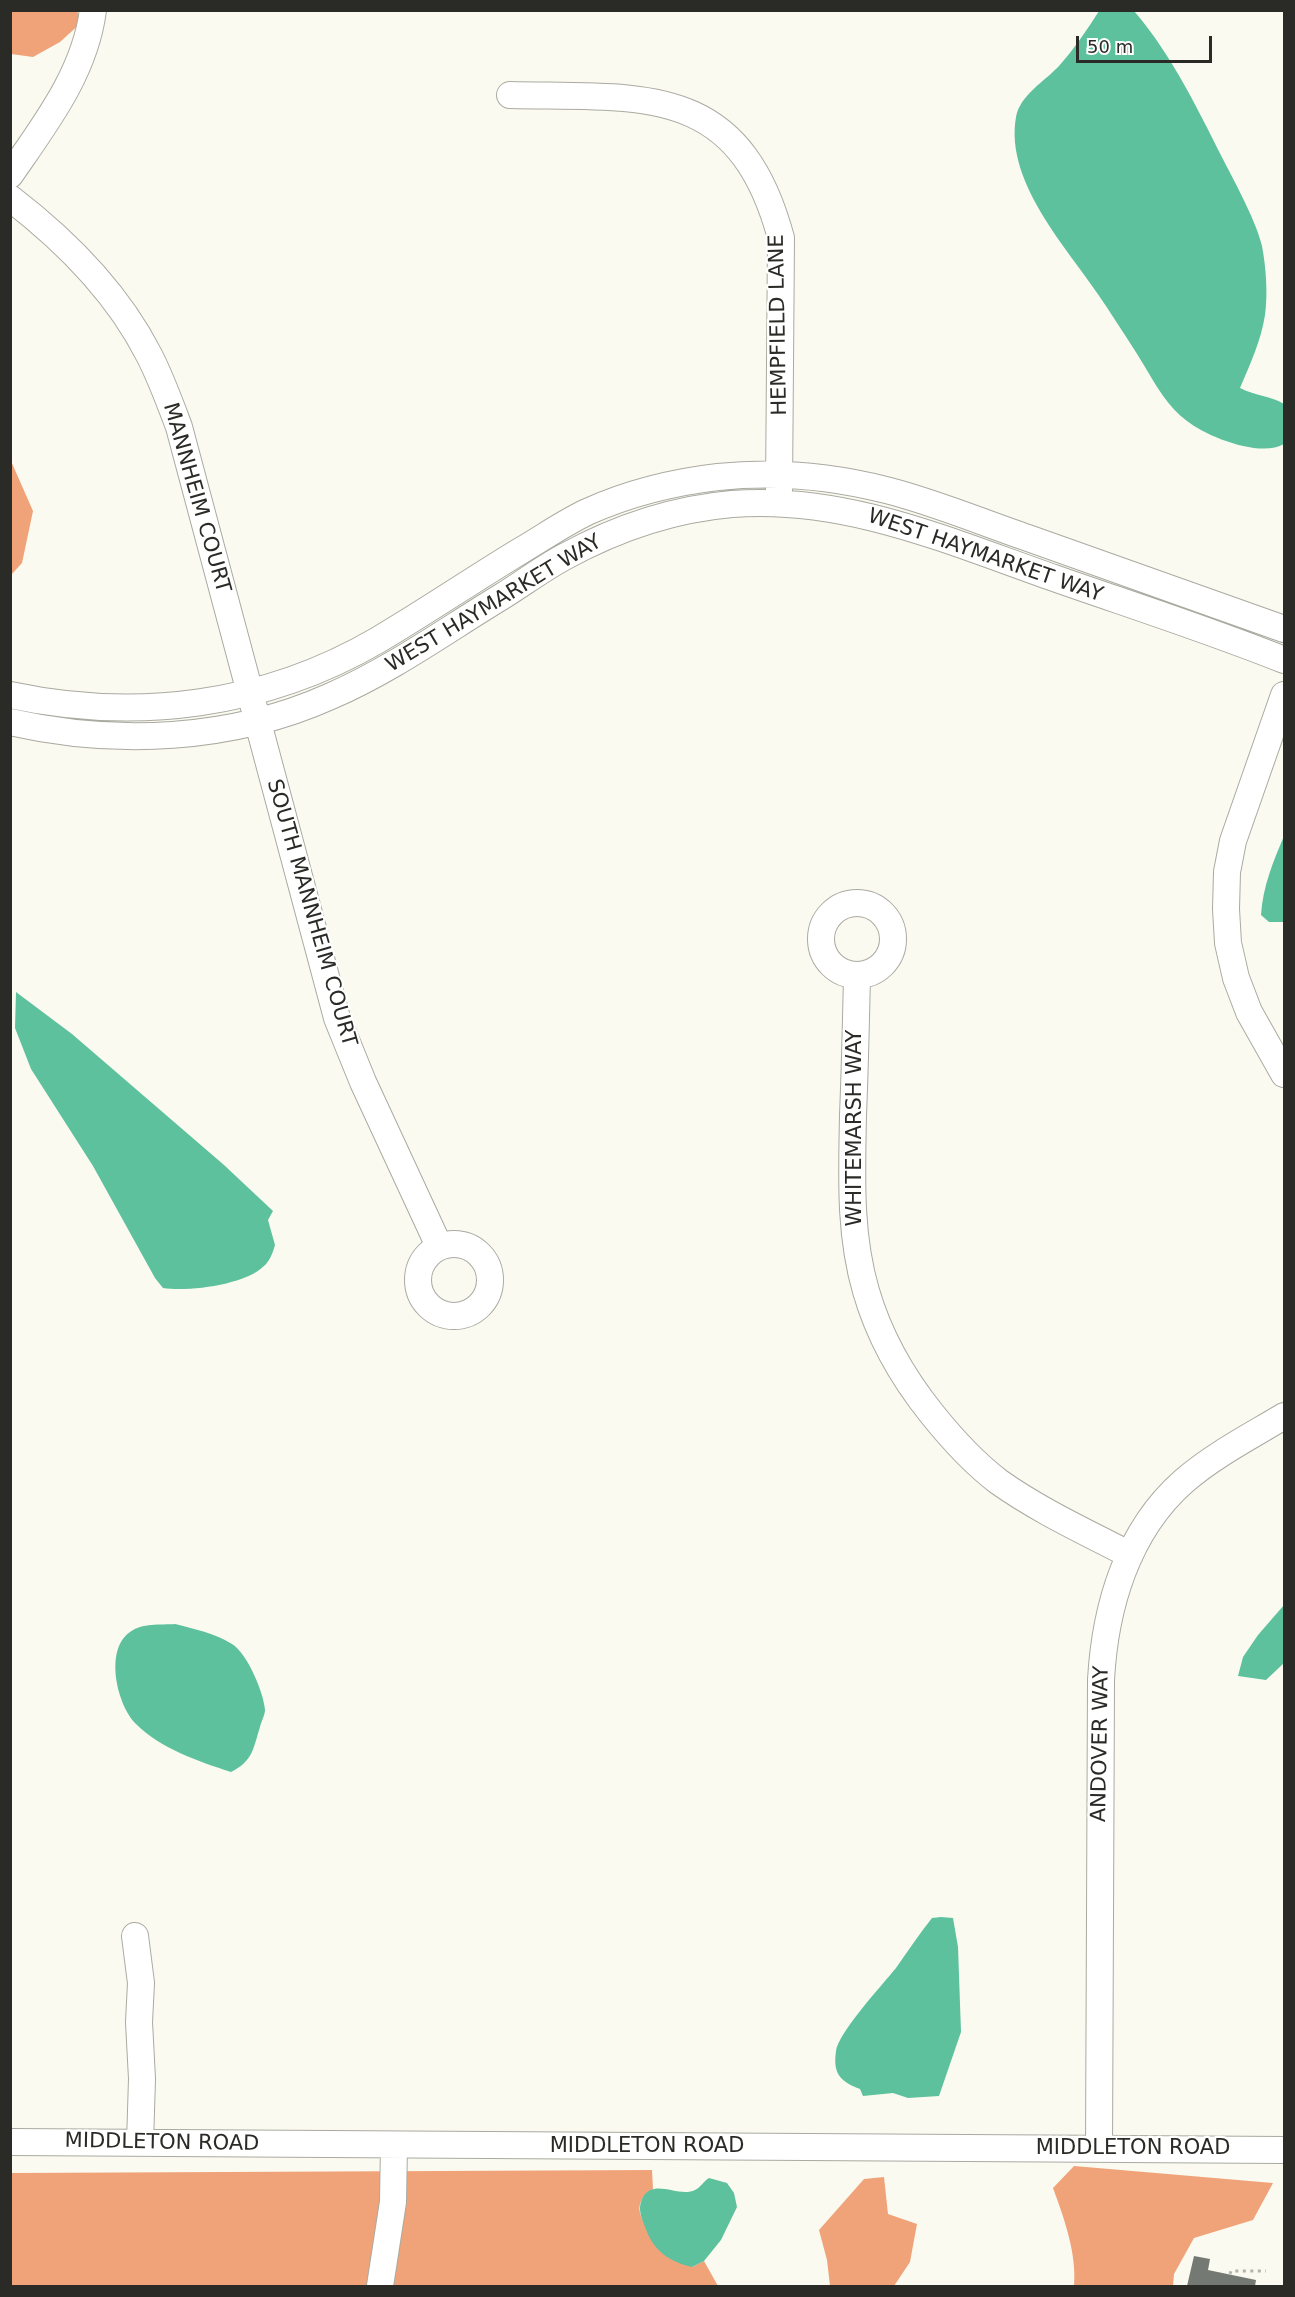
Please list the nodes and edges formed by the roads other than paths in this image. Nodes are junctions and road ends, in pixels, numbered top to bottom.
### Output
1 (93, 10) edge
2 (510, 95) dead end
3 (10, 175) edge
4 (10, 198) edge
5 (779, 474) junction
6 (779, 502) junction
7 (1284, 629) edge
8 (1284, 660) edge
9 (10, 695) edge
10 (1284, 695) edge
11 (253, 707) junction
12 (10, 722) edge
13 (857, 975) dead end
14 (1284, 1074) edge
15 (439, 1246) dead end
16 (1284, 1416) edge
17 (1130, 1555) junction
18 (135, 1936) dead end
19 (10, 2142) edge
20 (141, 2143) junction
21 (394, 2145) junction
22 (1099, 2149) junction
23 (1284, 2150) edge
24 (380, 2286) edge

1 - 3 street
2 - 5 street, HEMPFIELD LANE
4 - 11 street, MANNHEIM COURT
5 - 6 street, HEMPFIELD LANE
5 - 7 street, WEST HAYMARKET WAY
5 - 11 street, WEST HAYMARKET WAY
6 - 8 street, WEST HAYMARKET WAY
6 - 11 street, WEST HAYMARKET WAY
9 - 11 street, WEST HAYMARKET WAY
10 - 14 street
11 - 12 street, WEST HAYMARKET WAY
11 - 15 street, SOUTH MANNHEIM COURT
13 - 17 street, WHITEMARSH WAY
16 - 17 street, ANDOVER WAY
17 - 22 street, ANDOVER WAY
18 - 20 street
19 - 20 street, MIDDLETON ROAD
20 - 21 street, MIDDLETON ROAD
21 - 22 street, MIDDLETON ROAD
21 - 24 street
22 - 23 street, MIDDLETON ROAD

